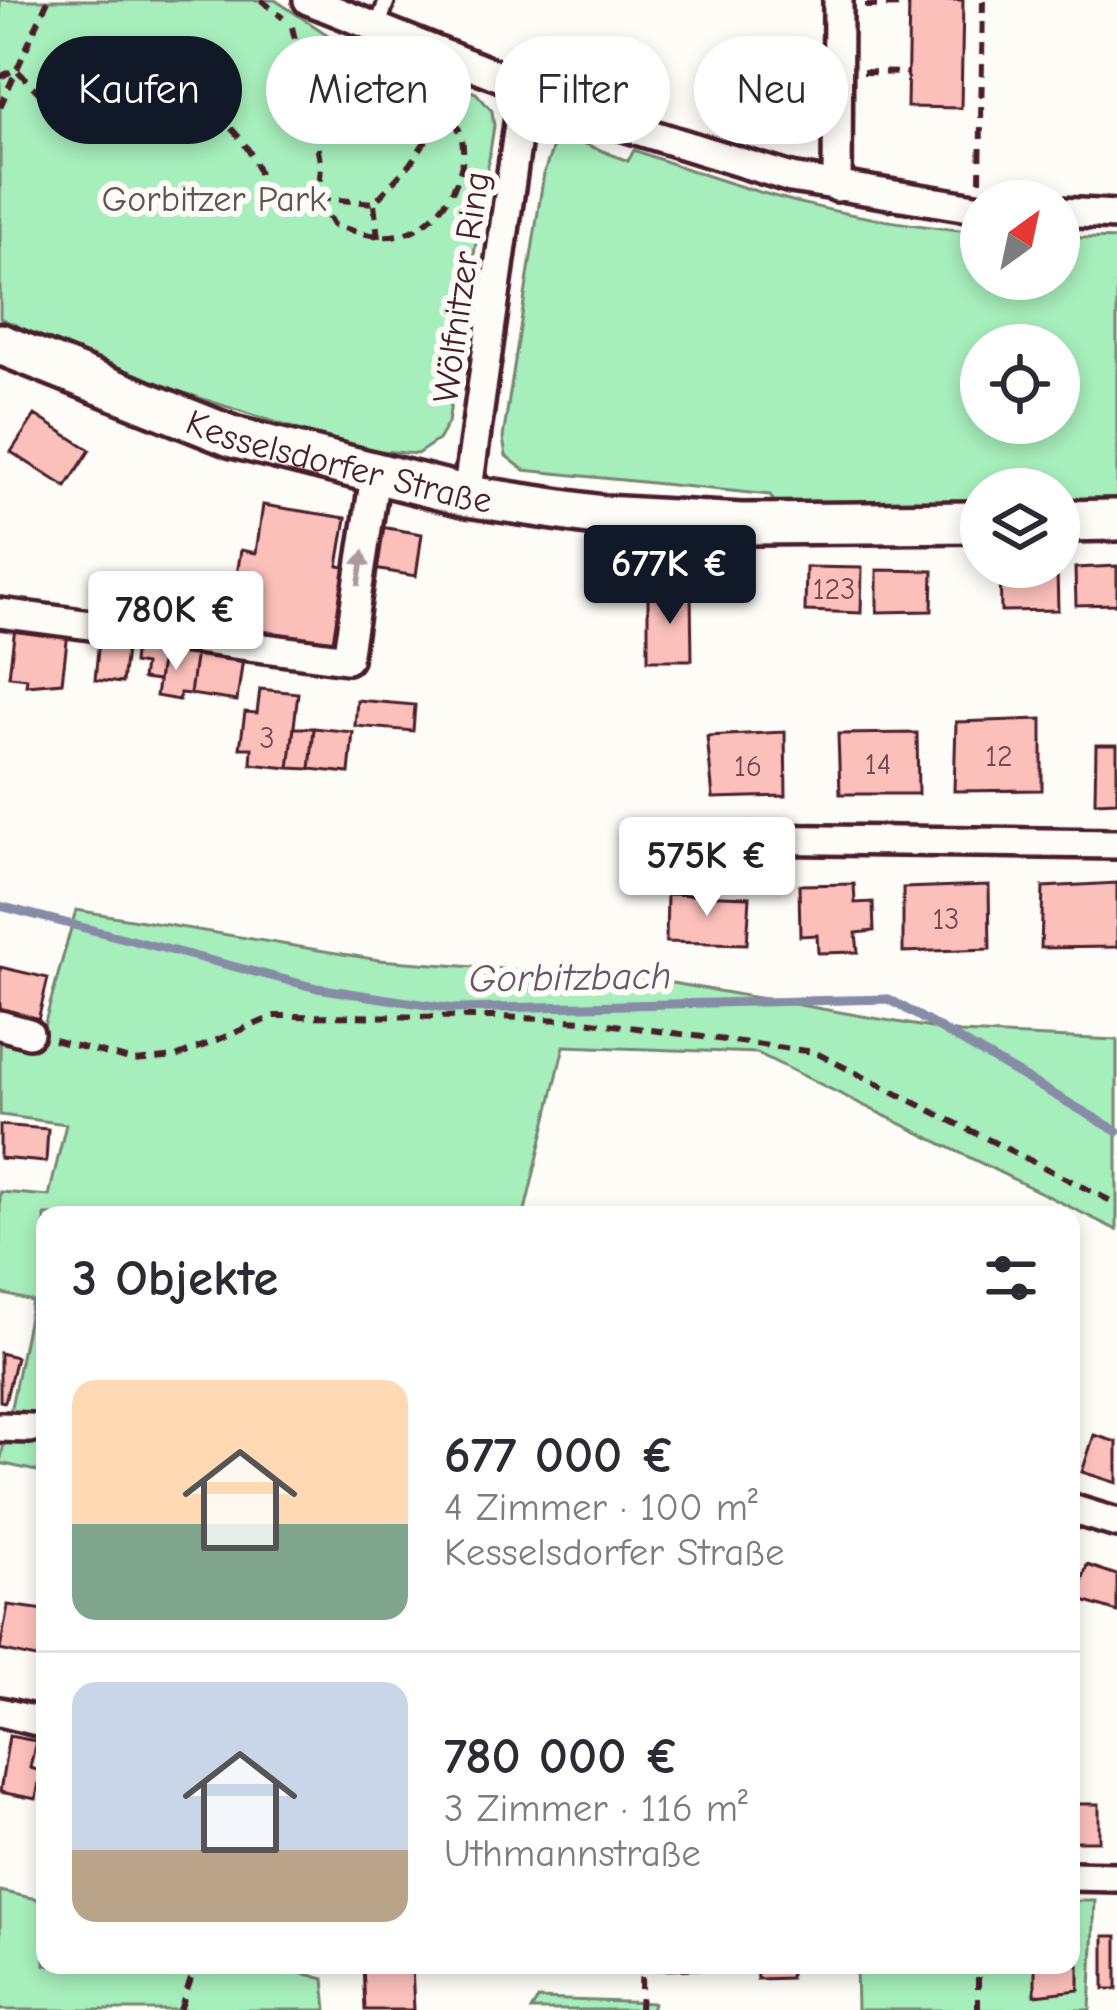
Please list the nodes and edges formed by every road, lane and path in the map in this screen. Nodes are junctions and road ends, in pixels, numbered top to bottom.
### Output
1 (48, 0) edge
2 (261, 0) edge
3 (308, 0) edge
4 (387, 0) edge
5 (838, 0) edge
6 (983, 0) edge
7 (909, 5) dead end
8 (869, 6) dead end
9 (377, 29) junction
10 (296, 36) edge
11 (16, 69) junction
12 (867, 72) dead end
13 (908, 73) dead end
14 (495, 76) edge
15 (0, 77) edge
16 (0, 107) edge
17 (670, 140) edge
18 (317, 144) edge
19 (424, 144) edge
20 (459, 144) edge
21 (516, 144) edge
22 (980, 180) edge
23 (837, 187) junction
24 (960, 196) edge
25 (318, 198) junction
26 (374, 203) junction
27 (1080, 213) edge
28 (1117, 215) edge
29 (378, 238) junction
30 (0, 344) edge
31 (375, 476) junction
32 (467, 496) junction
33 (1117, 520) edge
34 (1080, 521) edge
35 (960, 522) edge
36 (0, 613) edge
37 (683, 838) dead end
38 (1117, 844) edge
39 (0, 1025) edge
40 (29, 1033) joint
41 (1117, 1204) edge
42 (0, 1427) edge
43 (30, 1428) dead end
44 (1080, 1512) edge
45 (1117, 1522) edge
46 (0, 1712) edge
47 (36, 1721) edge
48 (1080, 1876) edge
49 (1117, 1876) edge
50 (642, 1974) edge
51 (978, 1974) edge
52 (192, 1976) dead end
53 (180, 2010) edge
54 (640, 2010) edge
55 (978, 2010) edge

1 - 11 path
2 - 10 path
3 - 9 street
4 - 9 lane
5 - 23 street
6 - 22 path
7 - 8 path
9 - 14 street
11 - 15 path
11 - 16 path
11 - 25 path
12 - 13 path
17 - 23 street
18 - 25 path
19 - 26 path
20 - 29 path
21 - 32 street, Wölfnitzer Ring
23 - 24 street
25 - 26 path
25 - 29 path
26 - 29 path
27 - 28 street
30 - 31 main road, Kesselsdorfer Straße
31 - 32 main road, Kesselsdorfer Straße
36 -> 31 street
32 - 35 main road, Kesselsdorfer Straße
33 - 34 main road
37 - 38 street
39 - 40 street
40 - 41 path
42 - 43 street
44 - 45 street
46 - 47 street
48 - 49 street
50 - 54 path
51 - 55 path
52 - 53 path

